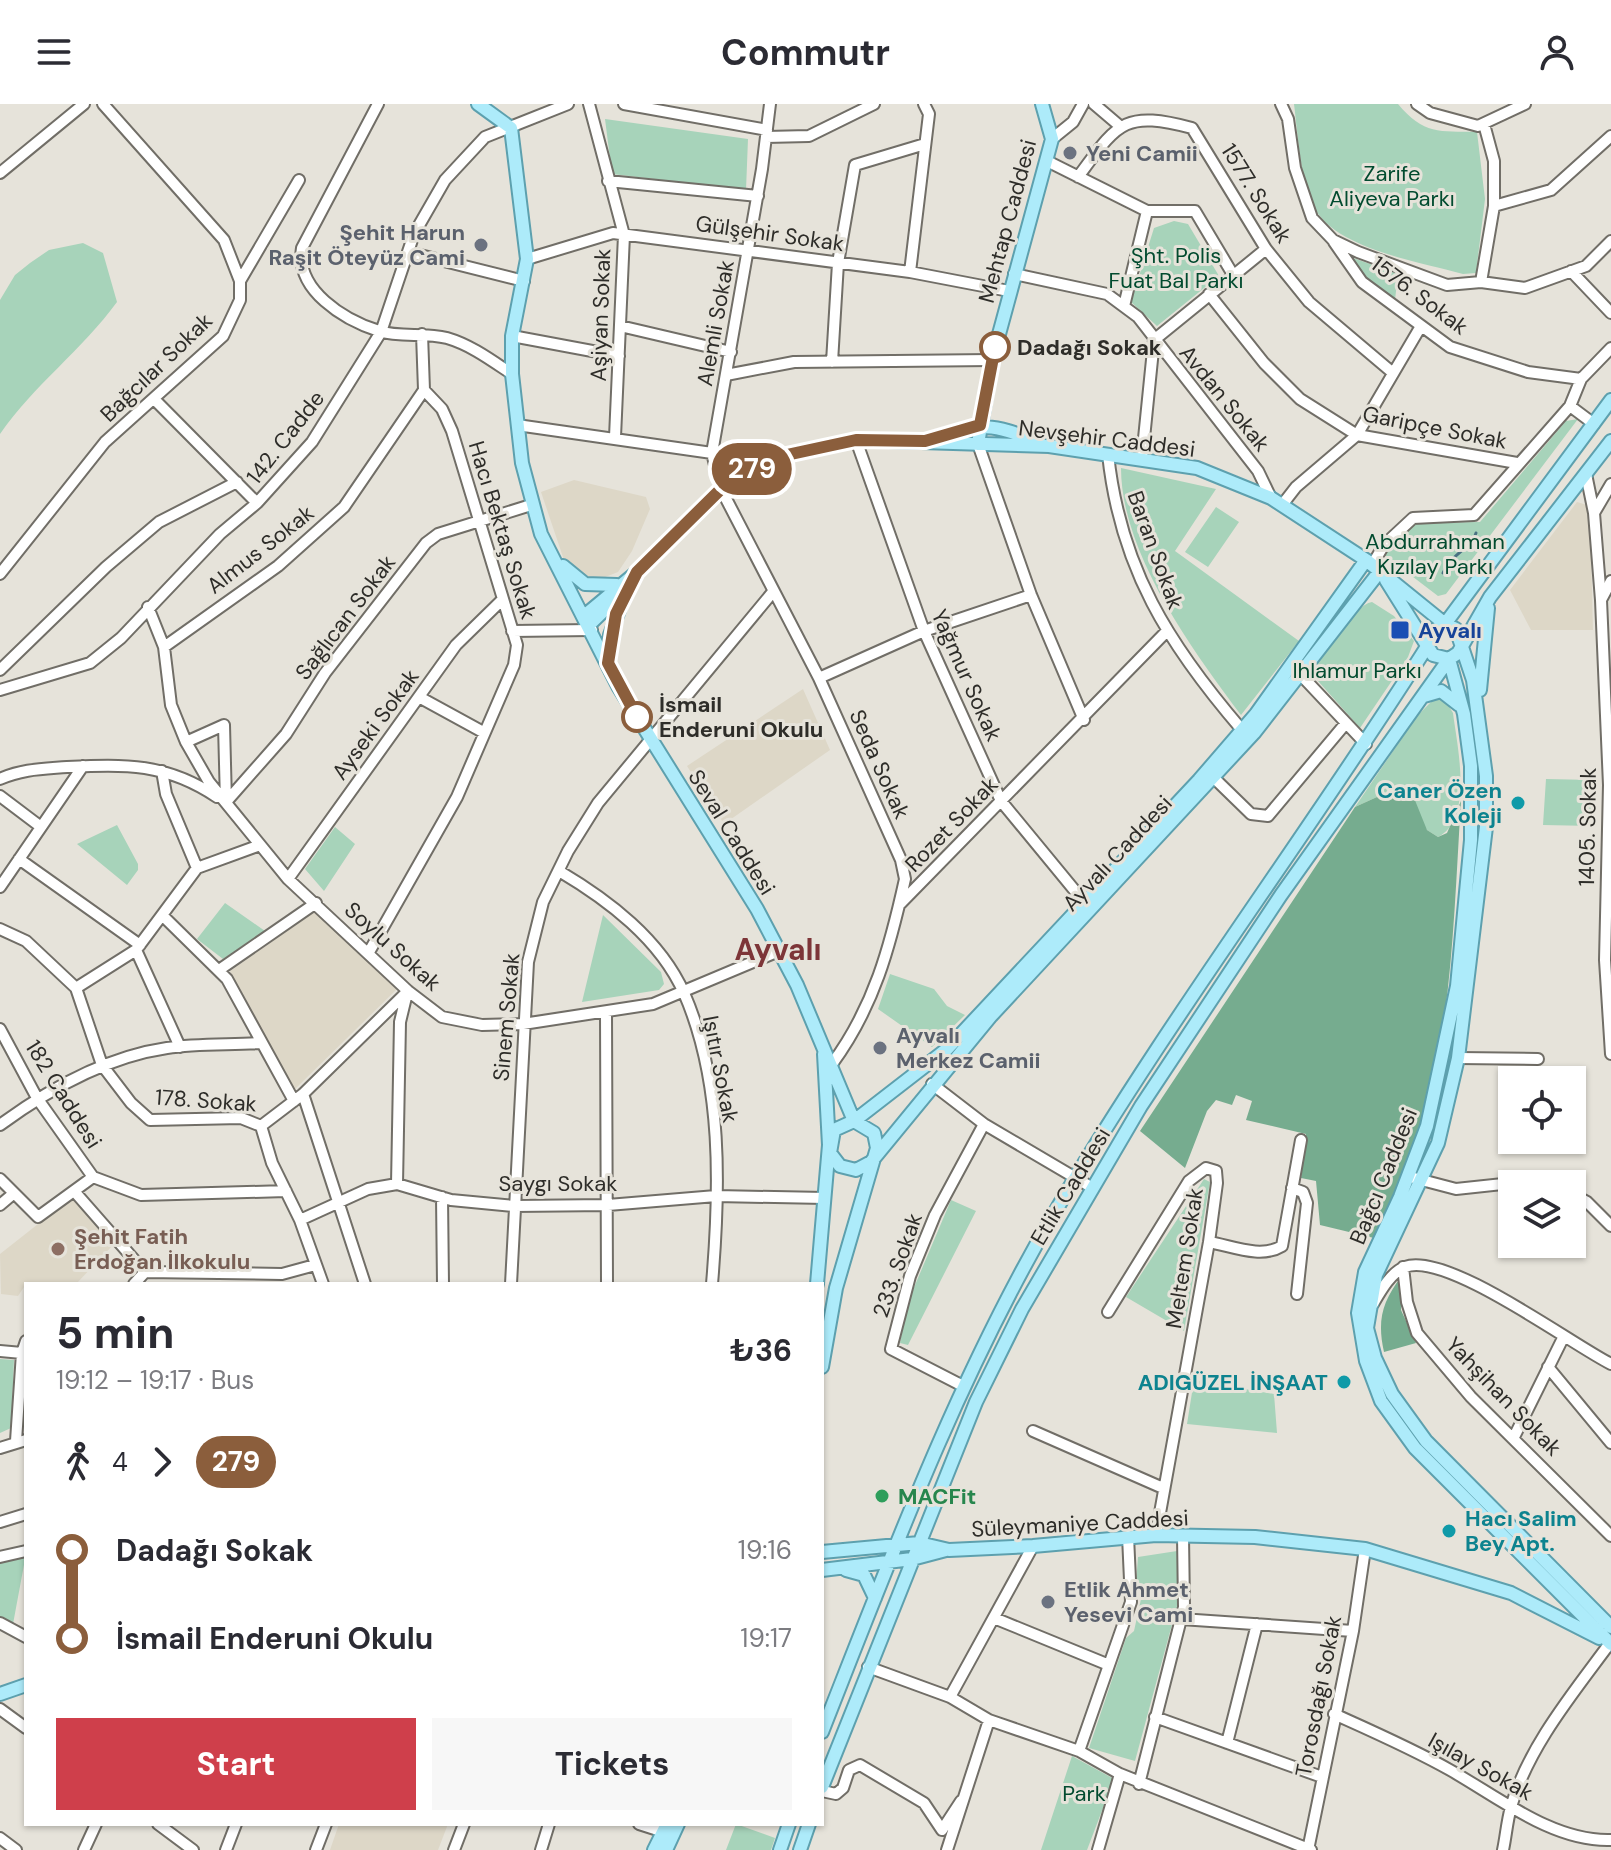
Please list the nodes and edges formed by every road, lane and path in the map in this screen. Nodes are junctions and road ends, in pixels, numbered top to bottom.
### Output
1 (84, 104) edge
2 (103, 104) edge
3 (378, 104) edge
4 (478, 104) edge
5 (568, 104) edge
6 (589, 104) edge
7 (624, 104) edge
8 (770, 104) edge
9 (874, 104) edge
10 (1042, 104) edge
11 (1083, 104) edge
12 (1094, 104) edge
13 (1281, 104) edge
14 (1417, 104) edge
15 (1525, 104) edge
16 (929, 105) edge
17 (669, 109) edge
18 (1484, 124) junction
19 (1121, 127) junction
20 (511, 128) junction
21 (766, 134) junction
22 (1611, 136) edge
23 (1052, 139) junction
24 (925, 144) junction
25 (1047, 161) junction
26 (0, 173) edge
27 (1078, 177) junction
28 (299, 180) dead end
29 (608, 181) junction
30 (758, 196) junction
31 (1494, 206) junction
32 (1147, 211) junction
33 (624, 235) junction
34 (1333, 240) junction
35 (1611, 241) edge
36 (1266, 249) junction
37 (408, 252) junction
38 (748, 252) junction
39 (527, 259) junction
40 (838, 263) junction
41 (1571, 271) junction
42 (910, 272) junction
43 (1232, 273) junction
44 (1014, 274) junction
45 (240, 281) junction
46 (524, 281) junction
47 (1481, 282) junction
48 (1009, 291) junction
49 (1209, 294) junction
50 (1124, 306) junction
51 (1611, 313) edge
52 (620, 326) junction
53 (1421, 326) junction
54 (381, 332) junction
55 (422, 334) junction
56 (512, 336) junction
57 (1154, 340) junction
58 (1611, 348) edge
59 (731, 352) junction
60 (619, 356) junction
61 (992, 360) junction
62 (832, 362) junction
63 (1393, 373) junction
64 (512, 374) junction
65 (726, 375) junction
66 (1581, 379) junction
67 (424, 390) junction
68 (987, 395) junction
69 (154, 399) junction
70 (1611, 400) edge
71 (1570, 406) junction
72 (1594, 424) junction
73 (517, 425) junction
74 (980, 425) junction
75 (995, 425) junction
76 (1357, 435) junction
77 (615, 437) junction
78 (856, 440) junction
79 (925, 441) junction
80 (1611, 441) edge
81 (978, 444) junction
82 (994, 445) junction
83 (1049, 446) junction
84 (712, 453) junction
85 (1108, 454) junction
86 (1142, 458) junction
87 (1517, 463) junction
88 (1586, 474) junction
89 (237, 482) junction
90 (1611, 484) edge
91 (721, 489) junction
92 (1277, 501) junction
93 (257, 503) junction
94 (531, 505) junction
95 (1594, 513) junction
96 (480, 523) junction
97 (550, 552) junction
98 (1373, 565) junction
99 (0, 574) edge
100 (1611, 581) edge
101 (622, 587) junction
102 (772, 593) junction
103 (1031, 595) junction
104 (1490, 597) junction
105 (502, 600) junction
106 (1601, 600) junction
107 (148, 607) junction
108 (588, 623) junction
109 (1445, 624) junction
110 (512, 631) junction
111 (924, 631) junction
112 (1166, 632) junction
113 (1462, 643) junction
114 (1428, 645) junction
115 (164, 647) junction
116 (1449, 659) junction
117 (608, 663) junction
118 (0, 670) edge
119 (1300, 674) junction
120 (819, 678) junction
121 (0, 690) edge
122 (419, 697) junction
123 (1421, 698) junction
124 (1464, 714) junction
125 (1480, 717) junction
126 (1084, 720) junction
127 (1346, 723) junction
128 (1242, 730) junction
129 (483, 732) junction
130 (651, 739) junction
131 (186, 742) junction
132 (1366, 744) junction
133 (83, 766) junction
134 (162, 771) junction
135 (1214, 778) junction
136 (0, 779) edge
137 (0, 796) edge
138 (1001, 801) junction
139 (226, 802) junction
140 (41, 827) junction
141 (260, 845) junction
142 (19, 859) junction
143 (197, 868) junction
144 (559, 871) junction
145 (288, 879) junction
146 (0, 887) edge
147 (316, 903) junction
148 (1085, 903) junction
149 (899, 906) junction
150 (163, 916) junction
151 (0, 929) edge
152 (138, 947) junction
153 (779, 951) junction
154 (369, 952) junction
155 (219, 970) junction
156 (76, 988) junction
157 (408, 991) junction
158 (684, 992) junction
159 (606, 1013) junction
160 (523, 1024) junction
161 (0, 1029) edge
162 (260, 1043) junction
163 (180, 1047) junction
164 (823, 1047) junction
165 (1611, 1054) edge
166 (1458, 1058) junction
167 (1538, 1059) dead end
168 (832, 1064) junction
169 (102, 1065) junction
170 (932, 1084) junction
171 (37, 1098) junction
172 (298, 1098) junction
173 (854, 1121) junction
174 (984, 1124) junction
175 (0, 1125) edge
176 (261, 1126) junction
177 (1301, 1140) dead end
178 (829, 1145) junction
179 (875, 1155) junction
180 (93, 1177) junction
181 (1408, 1177) junction
182 (0, 1179) edge
183 (1075, 1179) junction
184 (1422, 1179) junction
185 (397, 1184) junction
186 (1498, 1185) edge
187 (1091, 1187) junction
188 (1292, 1188) junction
189 (74, 1191) junction
190 (286, 1191) junction
191 (13, 1194) junction
192 (716, 1196) junction
193 (442, 1197) junction
194 (825, 1198) junction
195 (1586, 1201) edge
196 (338, 1203) junction
197 (0, 1205) edge
198 (608, 1205) junction
199 (514, 1206) junction
200 (300, 1220) junction
201 (1611, 1226) edge
202 (1209, 1242) junction
203 (315, 1265) junction
204 (1403, 1267) junction
205 (145, 1272) junction
206 (281, 1279) edge
207 (136, 1282) edge
208 (322, 1282) edge
209 (364, 1282) edge
210 (443, 1282) edge
211 (511, 1282) edge
212 (607, 1282) edge
213 (712, 1282) edge
214 (817, 1282) edge
215 (1297, 1294) dead end
216 (1370, 1310) junction
217 (1108, 1312) dead end
218 (1564, 1336) junction
219 (24, 1347) edge
220 (0, 1351) edge
221 (22, 1353) junction
222 (824, 1356) edge
223 (1611, 1364) edge
224 (1548, 1367) junction
225 (963, 1386) junction
226 (1033, 1431) dead end
227 (1514, 1437) junction
228 (21, 1440) edge
229 (1611, 1443) edge
230 (0, 1448) edge
231 (1163, 1488) junction
232 (24, 1515) edge
233 (0, 1522) edge
234 (1156, 1535) junction
235 (1128, 1536) junction
236 (1183, 1536) junction
237 (1611, 1536) edge
238 (919, 1543) junction
239 (896, 1544) junction
240 (1033, 1546) junction
241 (1365, 1549) junction
242 (949, 1550) junction
243 (24, 1551) edge
244 (824, 1552) edge
245 (0, 1557) edge
246 (912, 1559) junction
247 (889, 1561) junction
248 (839, 1569) junction
249 (824, 1570) edge
250 (875, 1598) junction
251 (994, 1618) junction
252 (1181, 1619) junction
253 (0, 1623) edge
254 (1257, 1624) junction
255 (1611, 1627) edge
256 (1353, 1631) junction
257 (24, 1636) edge
258 (1611, 1643) edge
259 (1109, 1665) junction
260 (868, 1667) junction
261 (24, 1686) edge
262 (0, 1694) edge
263 (950, 1697) junction
264 (0, 1709) edge
265 (1334, 1714) junction
266 (1155, 1717) junction
267 (989, 1720) junction
268 (24, 1727) edge
269 (824, 1727) edge
270 (1227, 1743) junction
271 (1079, 1751) junction
272 (1120, 1774) junction
273 (1322, 1777) junction
274 (824, 1784) edge
275 (1139, 1784) junction
276 (824, 1790) edge
277 (961, 1801) junction
278 (1511, 1807) junction
279 (95, 1826) edge
280 (161, 1826) edge
281 (235, 1826) edge
282 (325, 1826) edge
283 (463, 1826) edge
284 (548, 1826) edge
285 (677, 1826) edge
286 (787, 1826) edge
287 (808, 1826) edge
288 (665, 1828) edge
289 (0, 1838) edge
290 (1611, 1840) edge
291 (16, 1850) edge
292 (84, 1850) edge
293 (193, 1850) edge
294 (226, 1850) edge
295 (316, 1850) edge
296 (454, 1850) edge
297 (541, 1850) edge
298 (654, 1850) edge
299 (666, 1850) edge
300 (780, 1850) edge
301 (800, 1850) edge
302 (947, 1850) edge
303 (1098, 1850) edge
304 (1309, 1850) edge
305 (1503, 1850) edge

1 - 26 street
2 - 45 street
3 - 54 street
4 - 20 main road
5 - 20 street, 142. Cadde
6 - 29 street, Aşiyan Sokak
7 - 17 street
8 - 21 street, Alemli Sokak
9 - 21 street
10 - 23 main road, Mehtap Caddesi
11 - 23 street
12 - 19 street
13 - 34 street, 1576. Sokak
14 - 18 street
15 - 18 street
16 - 24 street
17 - 21 street
18 - 31 street
19 - 27 street
19 - 36 street, 1577. Sokak
20 - 37 street, 142. Cadde
20 - 39 main road, Seval Caddesi
21 - 30 street, Alemli Sokak
22 - 31 street
23 - 25 main road, Mehtap Caddesi
24 - 40 street
24 - 42 street
25 - 27 street
25 - 44 main road, Mehtap Caddesi
27 - 32 street
28 - 45 street, Bağcılar Sokak
29 - 30 street
29 - 33 street, Aşiyan Sokak
30 - 38 street, Alemli Sokak
31 - 47 street
32 - 43 street
32 - 50 street
33 - 38 street, Gülşehir Sokak
33 - 39 street, Gülşehir Sokak
33 - 52 street, Aşiyan Sokak
34 - 47 street
34 - 53 street, 1576. Sokak
35 - 41 street
36 - 43 street
36 - 63 street, 1577. Sokak
37 - 46 street
37 - 54 street, 142. Cadde
38 - 40 street, Gülşehir Sokak
38 - 59 street, Alemli Sokak
39 - 46 main road, Seval Caddesi
40 - 42 street, Gülşehir Sokak
40 - 62 street
41 - 47 street
41 - 51 street
42 - 48 street, Gülşehir Sokak
43 - 49 street
44 - 48 main road, Mehtap Caddesi
44 - 50 street, Avdan Sokak
45 - 69 street, Bağcılar Sokak
46 - 56 main road, Seval Caddesi
48 - 61 main road, Mehtap Caddesi
49 - 57 street
49 - 76 street, Garipçe Sokak
50 - 57 street, Avdan Sokak
52 - 59 street
52 - 60 street, Aşiyan Sokak
53 - 63 street
53 - 66 street, 1576. Sokak
54 - 55 street
54 - 93 street, 142. Cadde
55 - 64 street
55 - 67 street
56 - 60 street
56 - 64 main road, Seval Caddesi
57 - 86 street
57 - 92 street, Avdan Sokak
58 - 66 street
59 - 65 street, Alemli Sokak
60 - 77 street, Aşiyan Sokak
61 - 62 street
61 - 68 main road, Mehtap Caddesi
62 - 65 street
63 - 76 street
64 - 73 main road, Seval Caddesi
65 - 84 street, Alemli Sokak
66 - 71 street
67 - 96 street, Hacı Bektaş Sokak
67 - 115 street, Almus Sokak
68 - 74 main road, Mehtap Caddesi
68 - 75 main road
69 - 89 street
69 - 99 street, Bağcılar Sokak
70 - 72 main road
71 - 72 street
71 - 87 street
72 - 109 main road
73 - 77 street
73 - 94 main road, Seval Caddesi
74 - 75 main road
74 - 79 main road
74 - 81 main road, Mehtap Caddesi
75 - 82 main road
75 - 83 main road
76 - 87 street, Garipçe Sokak
76 - 92 street
77 - 84 street
78 - 79 main road
78 - 91 main road
78 - 111 street, Yağmur Sokak
79 - 81 main road
80 - 88 main road
81 - 82 main road, Nevşehir Caddesi
81 - 103 street
82 - 83 main road, Nevşehir Caddesi
83 - 85 main road, Nevşehir Caddesi
84 - 91 street, Seda Sokak
85 - 86 main road, Nevşehir Caddesi
85 - 112 street, Baran Sokak
86 - 92 main road, Nevşehir Caddesi
87 - 98 street
88 - 95 street, 1405. Sokak
88 - 104 main road
89 - 93 street
89 - 118 street
90 - 95 street
91 - 101 main road
91 - 102 street, Seda Sokak
92 - 98 main road, Nevşehir Caddesi
93 - 107 street, 142. Cadde
94 - 96 street, Sağlıcan Sokak
94 - 97 main road, Seval Caddesi
95 - 106 street, 1405. Sokak
96 - 105 street, Hacı Bektaş Sokak
96 - 139 street, Sağlıcan Sokak
97 - 101 main road
97 - 108 main road, Seval Caddesi
98 - 109 main road, Nevşehir Caddesi
98 - 114 main road, Nevşehir Caddesi
98 - 119 main road, Ayvalı Caddesi
98 - 128 main road, Ayvalı Caddesi
100 - 106 street
101 - 108 main road
101 - 117 main road
102 - 120 street, Seda Sokak
102 - 130 street, Sinem Sokak
103 - 111 street
103 - 126 street
104 - 113 main road
104 - 125 main road
105 - 110 street, Hacı Bektaş Sokak
105 - 122 street, Ayseki Sokak
106 - 165 street, 1405. Sokak
107 - 115 street, Soylu Sokak
107 - 121 street, 142. Cadde
108 - 110 street
108 - 117 main road, Seval Caddesi
109 - 113 main road, Bağcı Caddesi
109 - 114 main road
110 - 129 street, Hacı Bektaş Sokak
111 - 120 street
111 - 138 street, Yağmur Sokak
112 - 126 street, Rozet Sokak
112 - 128 street, Baran Sokak
113 - 116 main road
113 - 125 main road, Bağcı Caddesi
114 - 116 main road
114 - 132 main road, Etlik Caddesi
115 - 131 street, Soylu Sokak
116 - 123 main road, Etlik Caddesi
116 - 124 main road, Bağcı Caddesi
117 - 130 main road, Seval Caddesi
119 - 127 street
119 - 135 main road, Ayvalı Caddesi
120 - 149 street, Seda Sokak
122 - 129 street
122 - 145 street, Ayseki Sokak
123 - 124 main road
123 - 187 main road, Etlik Caddesi
124 - 181 main road, Bağcı Caddesi
125 - 166 main road, Bağcı Caddesi
126 - 138 street, Rozet Sokak
127 - 132 street
127 - 135 street
128 - 148 main road, Ayvalı Caddesi
129 - 154 street, Hacı Bektaş Sokak
130 - 144 street, Sinem Sokak
130 - 153 main road, Seval Caddesi
131 - 139 street, Soylu Sokak
131 - 139 street
132 - 183 main road, Etlik Caddesi
133 - 134 street
133 - 136 street
133 - 140 street
134 - 139 street
134 - 143 street
135 - 170 main road, Ayvalı Caddesi
137 - 140 street
138 - 148 street, Yağmur Sokak
138 - 149 street, Rozet Sokak
139 - 141 street, Soylu Sokak
140 - 142 street
141 - 143 street
141 - 145 street, Soylu Sokak
142 - 146 street
142 - 152 street
143 - 150 street
144 - 158 street, Işıtır Sokak
144 - 160 street, Sinem Sokak
145 - 147 street, Soylu Sokak
147 - 154 street, Soylu Sokak
147 - 155 street
148 - 173 main road, Ayvalı Caddesi
149 - 168 street, Seda Sokak
150 - 152 street
150 - 155 street
151 - 156 street, 178. Sokak
152 - 156 street
152 - 163 street
153 - 158 street, Soylu Sokak
153 - 164 main road, Seval Caddesi
154 - 157 street, Soylu Sokak
155 - 162 street
156 - 169 street, 178. Sokak
157 - 160 street, Soylu Sokak
157 - 172 street, 178. Sokak
157 - 185 street
158 - 159 street, Soylu Sokak
158 - 192 street, Işıtır Sokak
159 - 160 street, Soylu Sokak
159 - 198 street
160 - 199 street, Sinem Sokak
161 - 171 street, 182 Caddesi
162 - 163 street
162 - 172 street
163 - 169 street
164 - 168 main road, Seval Caddesi
164 - 178 main road, Seval Caddesi
166 - 167 street
166 - 184 main road, Bağcı Caddesi
168 - 173 main road, Seval Caddesi
169 - 171 street
169 - 176 street, 178. Sokak
170 - 174 street
170 - 179 main road, Ayvalı Caddesi
171 - 175 street
171 - 180 street, 182 Caddesi
172 - 176 street, 178. Sokak
172 - 196 street
173 - 178 main road, Ayvalı Caddesi
173 - 179 main road
174 - 183 street
174 - 225 street, 233. Sokak
176 - 190 street
177 - 188 street
178 - 179 main road
178 - 194 main road
179 - 222 main road, Ayvalı Caddesi
180 - 189 street
180 - 190 street, 182 Caddesi
181 - 184 street
181 - 258 main road, Bağcı Caddesi
182 - 191 street
183 - 187 street
183 - 225 main road, Etlik Caddesi
184 - 186 street
184 - 216 main road, Bağcı Caddesi
185 - 193 street, Saygı Sokak
185 - 196 street, Saygı Sokak
187 - 238 main road, Etlik Caddesi
188 - 202 street
188 - 215 street
189 - 191 street
189 - 205 street
190 - 200 street
191 - 197 street
192 - 194 street, Saygı Sokak
192 - 198 street, Saygı Sokak
192 - 213 street, Işıtır Sokak
193 - 199 street, Saygı Sokak
193 - 210 street
194 - 214 main road
195 - 201 street
196 - 200 street, Saygı Sokak
196 - 209 street
198 - 199 street, Saygı Sokak
198 - 212 street
199 - 211 street, Sinem Sokak
200 - 203 street
202 - 217 street, Meltem Sokak
202 - 231 street, Meltem Sokak
203 - 206 street
203 - 208 street
204 - 216 street
204 - 218 street
204 - 227 street, Yahşihan Sokak
205 - 206 street
205 - 207 street
216 - 255 main road, Bağcı Caddesi
218 - 223 street
218 - 224 street
219 - 221 street
220 - 221 street
221 - 228 street
224 - 227 street
224 - 229 street
225 - 239 main road, Etlik Caddesi
226 - 231 street
227 - 237 street, Yahşihan Sokak
228 - 230 street
231 - 234 street, Meltem Sokak
232 - 233 street
234 - 235 main road, Süleymaniye Caddesi
234 - 236 main road, Süleymaniye Caddesi
235 - 240 main road, Süleymaniye Caddesi
235 - 259 street
236 - 241 main road, Süleymaniye Caddesi
236 - 252 street
238 - 239 main road, Süleymaniye Caddesi
238 - 242 main road, Süleymaniye Caddesi
238 - 246 main road, Etlik Caddesi
239 - 244 main road, Süleymaniye Caddesi
239 - 247 main road, Etlik Caddesi
240 - 242 main road, Süleymaniye Caddesi
240 - 251 street
241 - 256 street, Torosdağı Sokak
241 - 258 main road, Süleymaniye Caddesi
242 - 246 main road
243 - 245 street
246 - 247 main road
246 - 260 main road, Etlik Caddesi
247 - 248 main road
247 - 250 main road, Etlik Caddesi
248 - 249 main road
248 - 250 main road
250 - 269 main road, Etlik Caddesi
251 - 259 street
251 - 263 street
252 - 254 street
252 - 266 street
253 - 257 street
254 - 256 street
254 - 270 street
256 - 265 street, Torosdağı Sokak
258 - 278 street
259 - 271 street
260 - 263 street
260 - 274 main road, Etlik Caddesi
261 - 262 main road
263 - 267 street
264 - 268 street
265 - 273 street, Torosdağı Sokak
265 - 278 street, Işılay Sokak
266 - 270 street
266 - 275 street
267 - 271 street
267 - 277 street
270 - 273 street
271 - 272 street
272 - 275 street
272 - 303 street
273 - 304 street, Torosdağı Sokak
275 - 304 street
276 - 277 street
277 - 302 street
278 - 290 street, Işılay Sokak
278 - 305 street
279 - 292 street
280 - 293 street
281 - 294 street
282 - 295 street
283 - 296 street
284 - 297 street
285 - 299 main road
286 - 300 main road
287 - 301 main road
288 - 298 main road
289 - 291 street

